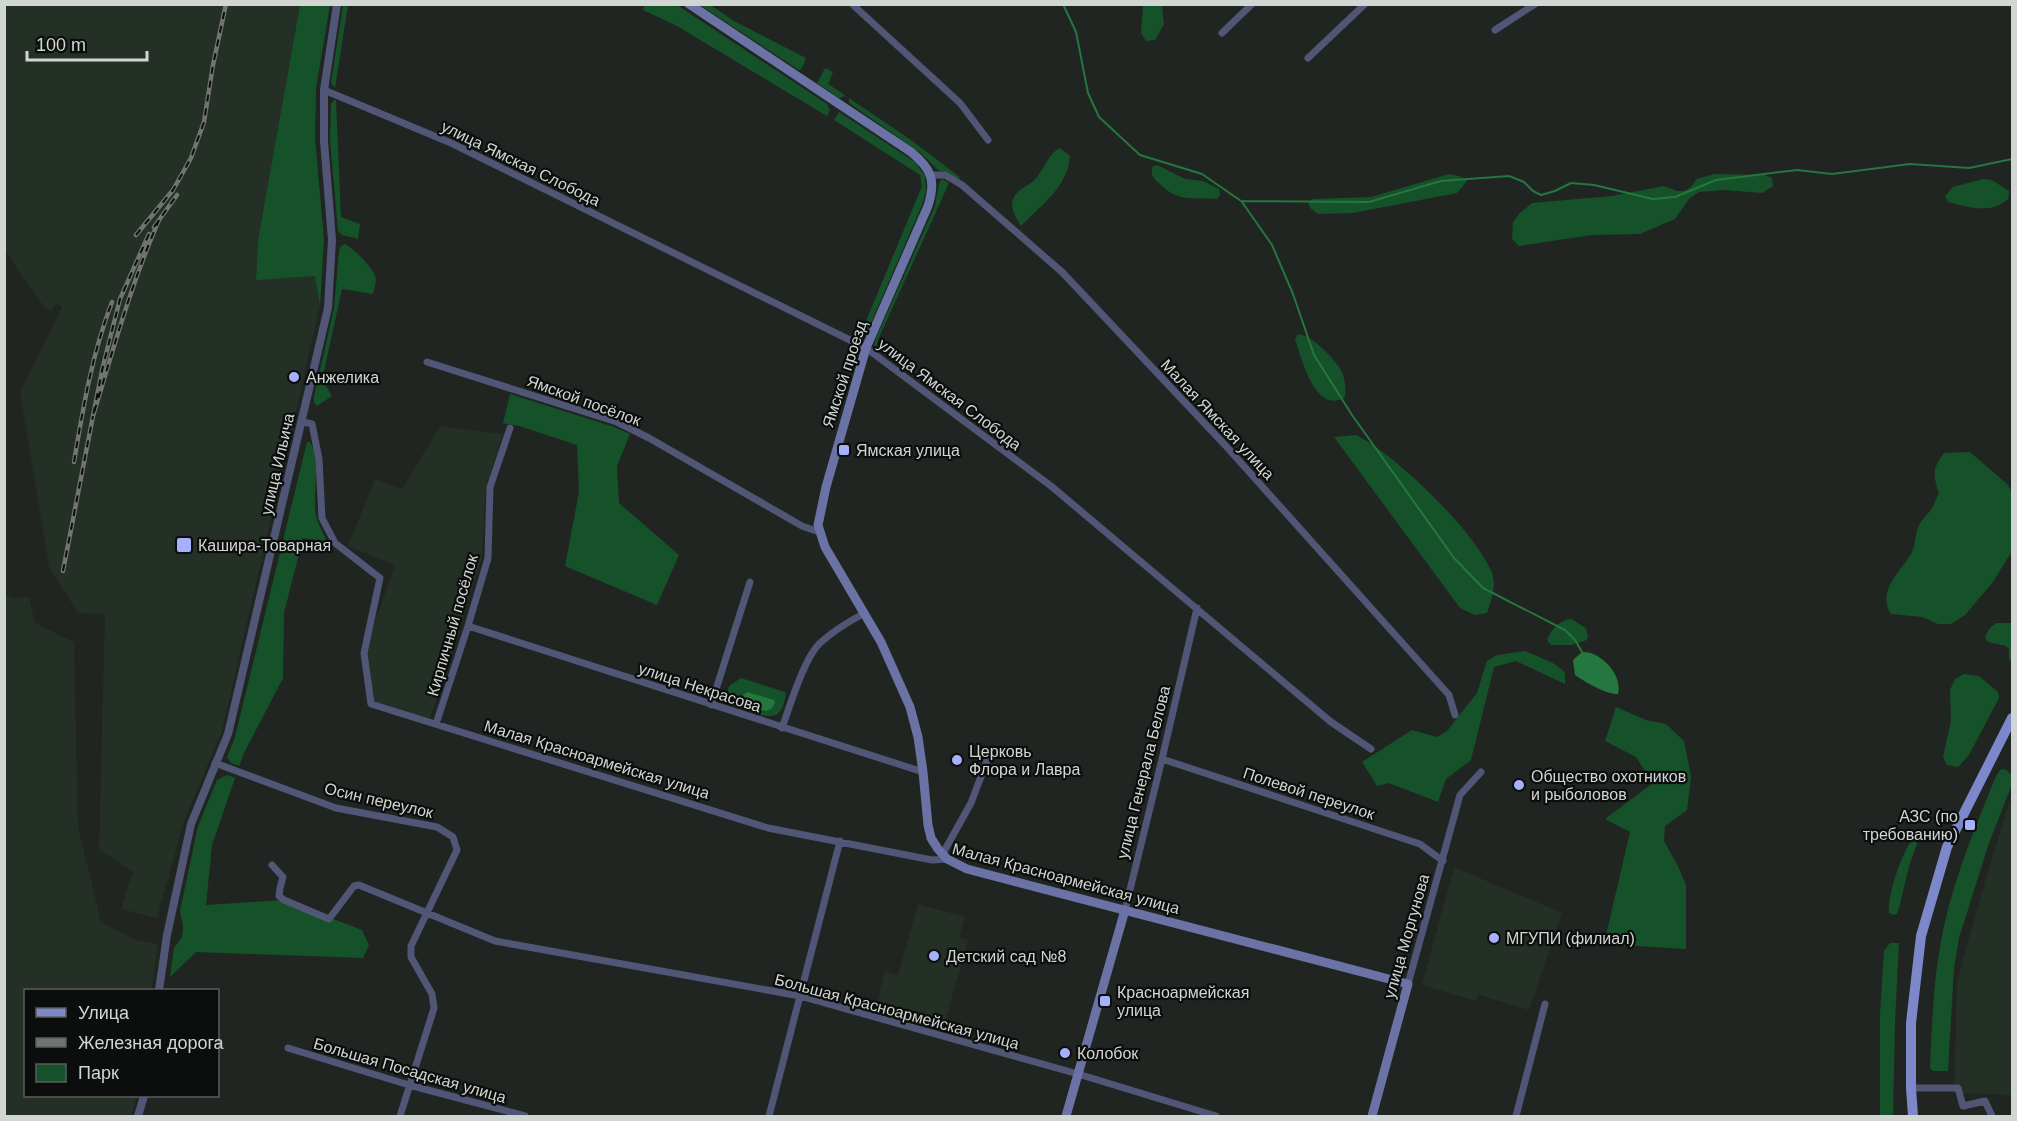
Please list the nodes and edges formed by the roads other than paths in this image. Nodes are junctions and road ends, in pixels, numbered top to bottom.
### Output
1 (337, 4) edge
2 (852, 4) edge
3 (1252, 4) edge
4 (1365, 4) edge
5 (1535, 4) edge
6 (693, 5) edge
7 (1495, 30) dead end
8 (1222, 33) dead end
9 (1308, 58) dead end
10 (324, 90) junction
11 (988, 140) dead end
12 (931, 175) junction
13 (867, 348) junction
14 (427, 362) dead end
15 (303, 422) junction
16 (510, 428) dead end
17 (819, 532) junction
18 (750, 582) dead end
19 (1197, 608) junction
20 (863, 614) junction
21 (468, 626) junction
22 (711, 705) junction
23 (1455, 715) dead end
24 (2013, 718) edge
25 (436, 724) junction
26 (782, 728) junction
27 (1371, 749) dead end
28 (991, 750) dead end
29 (1162, 759) junction
30 (215, 764) junction
31 (923, 772) junction
32 (1481, 772) dead end
33 (840, 841) junction
34 (944, 857) junction
35 (1443, 861) junction
36 (272, 865) dead end
37 (1125, 910) junction
38 (427, 914) junction
39 (1408, 984) junction
40 (159, 989) edge
41 (800, 996) junction
42 (1545, 1004) dead end
43 (288, 1048) dead end
44 (1078, 1074) junction
45 (409, 1085) junction
46 (1911, 1088) junction
47 (143, 1097) edge
48 (138, 1116) edge
49 (400, 1116) edge
50 (525, 1116) edge
51 (769, 1116) edge
52 (1066, 1116) edge
53 (1216, 1116) edge
54 (1372, 1116) edge
55 (1516, 1116) edge
56 (1913, 1116) edge
57 (1992, 1116) edge

1 - 10 street, улица Ильича
2 - 11 street
3 - 8 street
4 - 9 street
5 - 7 street
6 - 12 main road
10 - 13 street, улица Ямская Слобода
10 - 15 street, улица Ильича
12 - 13 main road, Ямской проезд
12 - 23 street, Малая Ямская улица
13 - 17 main road, Ямской проезд
13 - 19 street, улица Ямская Слобода
14 - 17 street, Ямской посёлок
15 - 25 street, Малая Красноармейская улица
15 - 30 street, улица Ильича
16 - 21 street, Кирпичный посёлок
17 - 20 main road
18 - 22 street
19 - 27 street, улица Ямская Слобода
19 - 29 street, улица Генерала Белова
20 - 26 street
20 - 31 main road
21 - 22 street, улица Некрасова
21 - 25 street, Кирпичный посёлок
22 - 26 street, улица Некрасова
24 - 46 main road
25 - 33 street, Малая Красноармейская улица
26 - 31 street, улица Некрасова
28 - 34 street
29 - 35 street, Полевой переулок
29 - 37 street, улица Генерала Белова
30 - 38 street, Осин переулок
30 - 40 street, улица Ильича
31 - 34 main road
32 - 35 street, улица Моргунова
33 - 34 street, Малая Красноармейская улица
33 - 41 street
34 - 37 main road, Малая Красноармейская улица
35 - 39 street, улица Моргунова
36 - 38 street
37 - 39 main road, Малая Красноармейская улица
37 - 44 main road, улица Генерала Белова
38 - 41 street, Большая Красноармейская улица
38 - 45 street, Осин переулок
39 - 54 main road, улица Моргунова
41 - 44 street, Большая Красноармейская улица
41 - 51 street
42 - 55 street
43 - 45 street, Большая Посадская улица
44 - 52 main road, улица Генерала Белова
44 - 53 street, Большая Красноармейская улица
45 - 49 street, Осин переулок
45 - 50 street, Большая Посадская улица
46 - 56 main road
46 - 57 street
47 - 48 street

